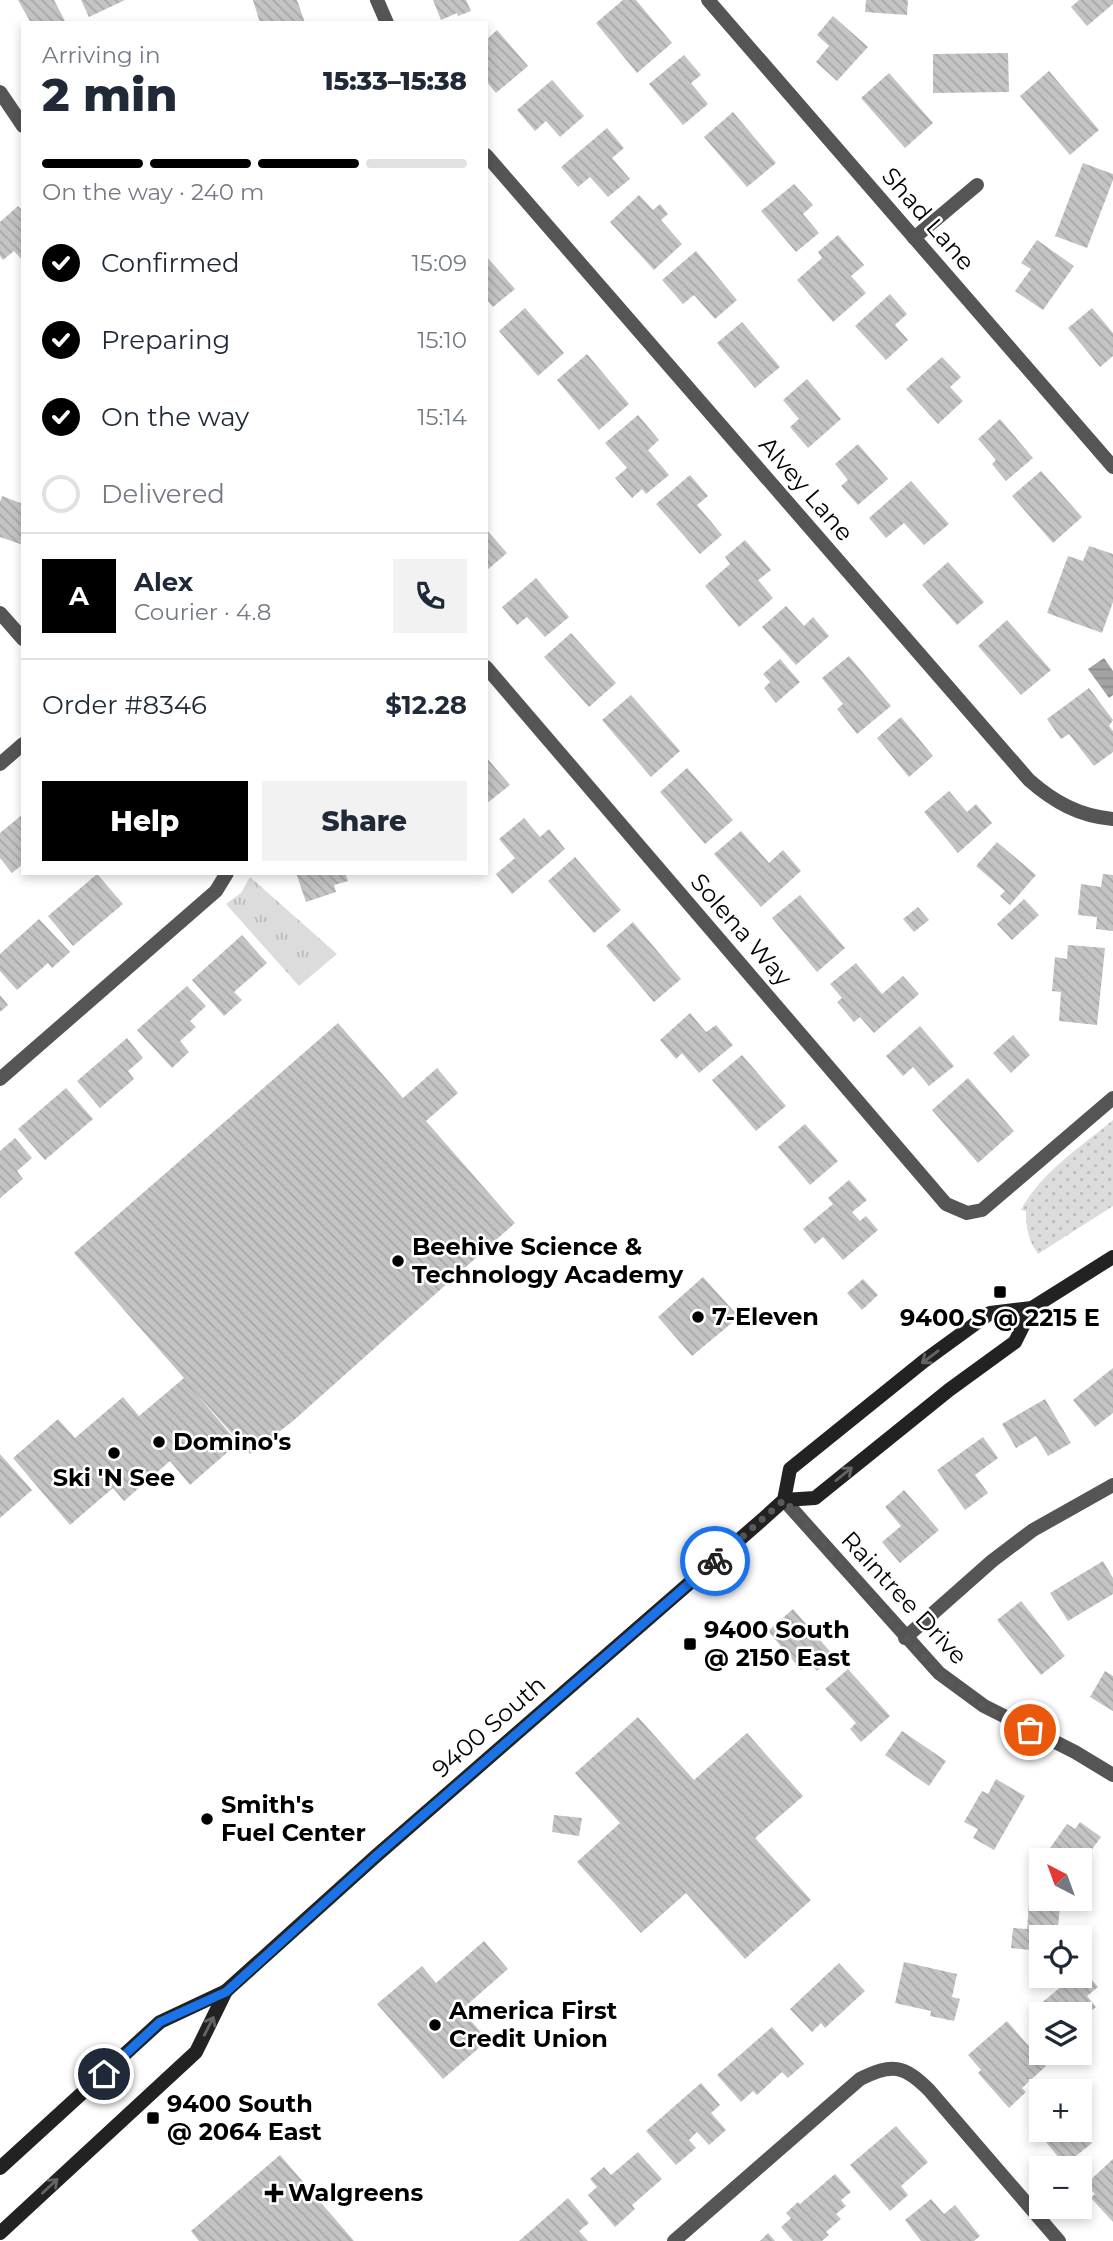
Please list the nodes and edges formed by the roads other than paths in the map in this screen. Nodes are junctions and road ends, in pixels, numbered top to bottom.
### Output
1 (377, 0) edge
2 (716, 3) edge
3 (386, 21) edge
4 (0, 92) edge
5 (21, 123) edge
6 (488, 157) edge
7 (977, 186) dead end
8 (915, 238) junction
9 (1113, 467) edge
10 (0, 613) edge
11 (21, 637) edge
12 (488, 669) edge
13 (21, 746) edge
14 (0, 764) edge
15 (1113, 819) edge
16 (226, 875) edge
17 (0, 1079) edge
18 (1113, 1098) edge
19 (1113, 1257) edge
20 (1032, 1308) junction
21 (1113, 1485) edge
22 (784, 1500) junction
23 (905, 1637) junction
24 (1113, 1775) edge
25 (226, 1992) junction
26 (0, 2168) edge
27 (0, 2233) edge
28 (674, 2241) edge
29 (1059, 2241) edge

1 - 3 street
2 - 8 street, Shad Lane
4 - 5 street
6 - 15 street, Alvey Lane
7 - 8 street
8 - 9 street, Shad Lane
10 - 11 street
12 - 18 street, Solena Way
13 - 14 street
16 - 17 street
19 - 20 main road
22 -> 20 main road
20 -> 22 main road
21 - 23 street
22 - 23 street, Raintree Drive
22 - 25 main road, 9400 South
23 - 24 street, Raintree Drive
25 - 26 main road, 9400 South
27 -> 25 main road, 9400 South
28 - 29 street

